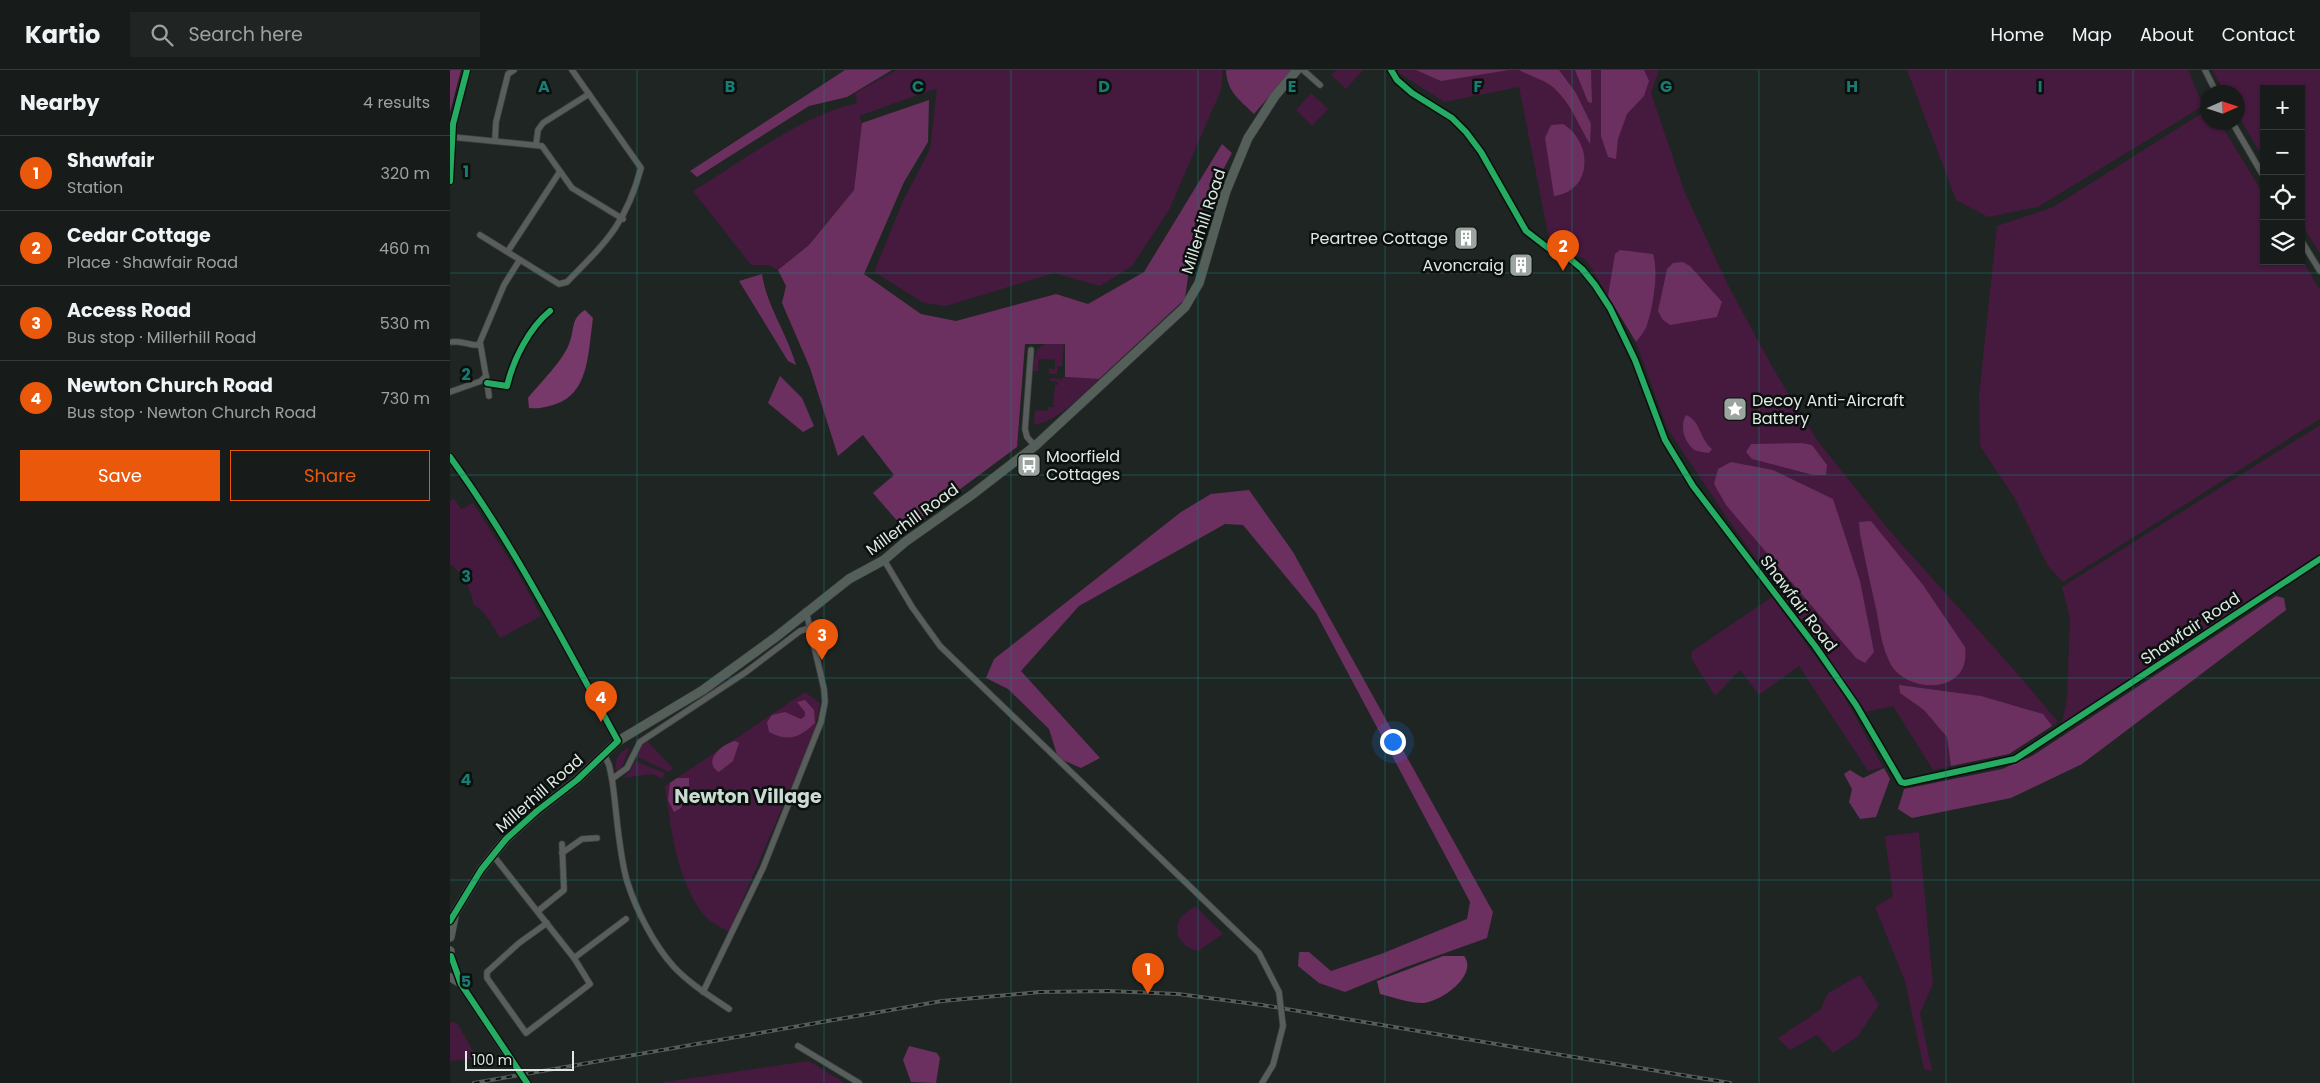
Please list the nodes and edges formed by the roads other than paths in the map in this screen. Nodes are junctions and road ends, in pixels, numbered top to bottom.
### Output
1 (467, 70) edge
2 (514, 70) edge
3 (572, 70) edge
4 (1296, 70) edge
5 (1303, 70) edge
6 (1390, 70) edge
7 (2205, 70) edge
8 (1320, 85) dead end
9 (2212, 85) edge
10 (589, 94) junction
11 (2237, 130) edge
12 (452, 136) junction
13 (495, 140) junction
14 (536, 145) junction
15 (560, 173) junction
16 (2263, 175) edge
17 (450, 181) edge
18 (623, 219) junction
19 (480, 235) dead end
20 (2305, 247) edge
21 (508, 251) junction
22 (519, 261) junction
23 (2320, 271) edge
24 (452, 342) dead end
25 (480, 345) junction
26 (1032, 350) dead end
27 (486, 376) junction
28 (450, 392) edge
29 (489, 396) dead end
30 (1035, 446) junction
31 (450, 457) edge
32 (2320, 559) edge
33 (884, 560) junction
34 (806, 611) junction
35 (810, 628) junction
36 (618, 741) junction
37 (604, 754) junction
38 (612, 779) junction
39 (597, 838) dead end
40 (562, 844) dead end
41 (562, 853) junction
42 (492, 854) junction
43 (538, 911) junction
44 (452, 919) edge
45 (626, 919) dead end
46 (547, 922) junction
47 (450, 937) edge
48 (450, 956) edge
49 (574, 958) junction
50 (450, 977) edge
51 (461, 984) junction
52 (703, 992) junction
53 (728, 1009) dead end
54 (798, 1046) dead end
55 (527, 1083) edge
56 (859, 1083) edge
57 (1262, 1083) edge

1 - 12 street
2 - 13 street
3 - 10 street
4 - 30 main road, Millerhill Road
5 - 8 street
6 - 32 street, Shawfair Road
7 - 9 street
10 - 14 street
10 - 18 street
11 - 16 street
12 - 13 street
12 - 17 street
13 - 14 street
14 - 15 street
15 - 18 street
15 - 21 street
18 - 22 street
19 - 21 street
20 - 23 street
21 - 22 street
22 - 25 street
24 - 25 street
25 - 27 street
26 - 30 street
27 - 28 street
27 - 29 street
30 - 33 main road, Millerhill Road
31 - 36 street
33 - 34 main road, Millerhill Road
33 - 57 street, bridge
34 - 35 street
34 - 36 main road, Millerhill Road
35 - 38 street
35 - 52 street
36 - 37 main road, Millerhill Road
37 - 38 street
37 - 42 main road, Millerhill Road
38 - 52 street
39 - 41 street
40 - 41 street
41 - 43 street
42 - 43 street
42 - 44 main road, Millerhill Road
43 - 46 street
44 - 47 main road, Millerhill Road
45 - 49 street
46 - 49 street
46 - 49 street
48 - 51 street
50 - 51 street
51 - 55 street, bridge
52 - 53 street
54 - 56 street

